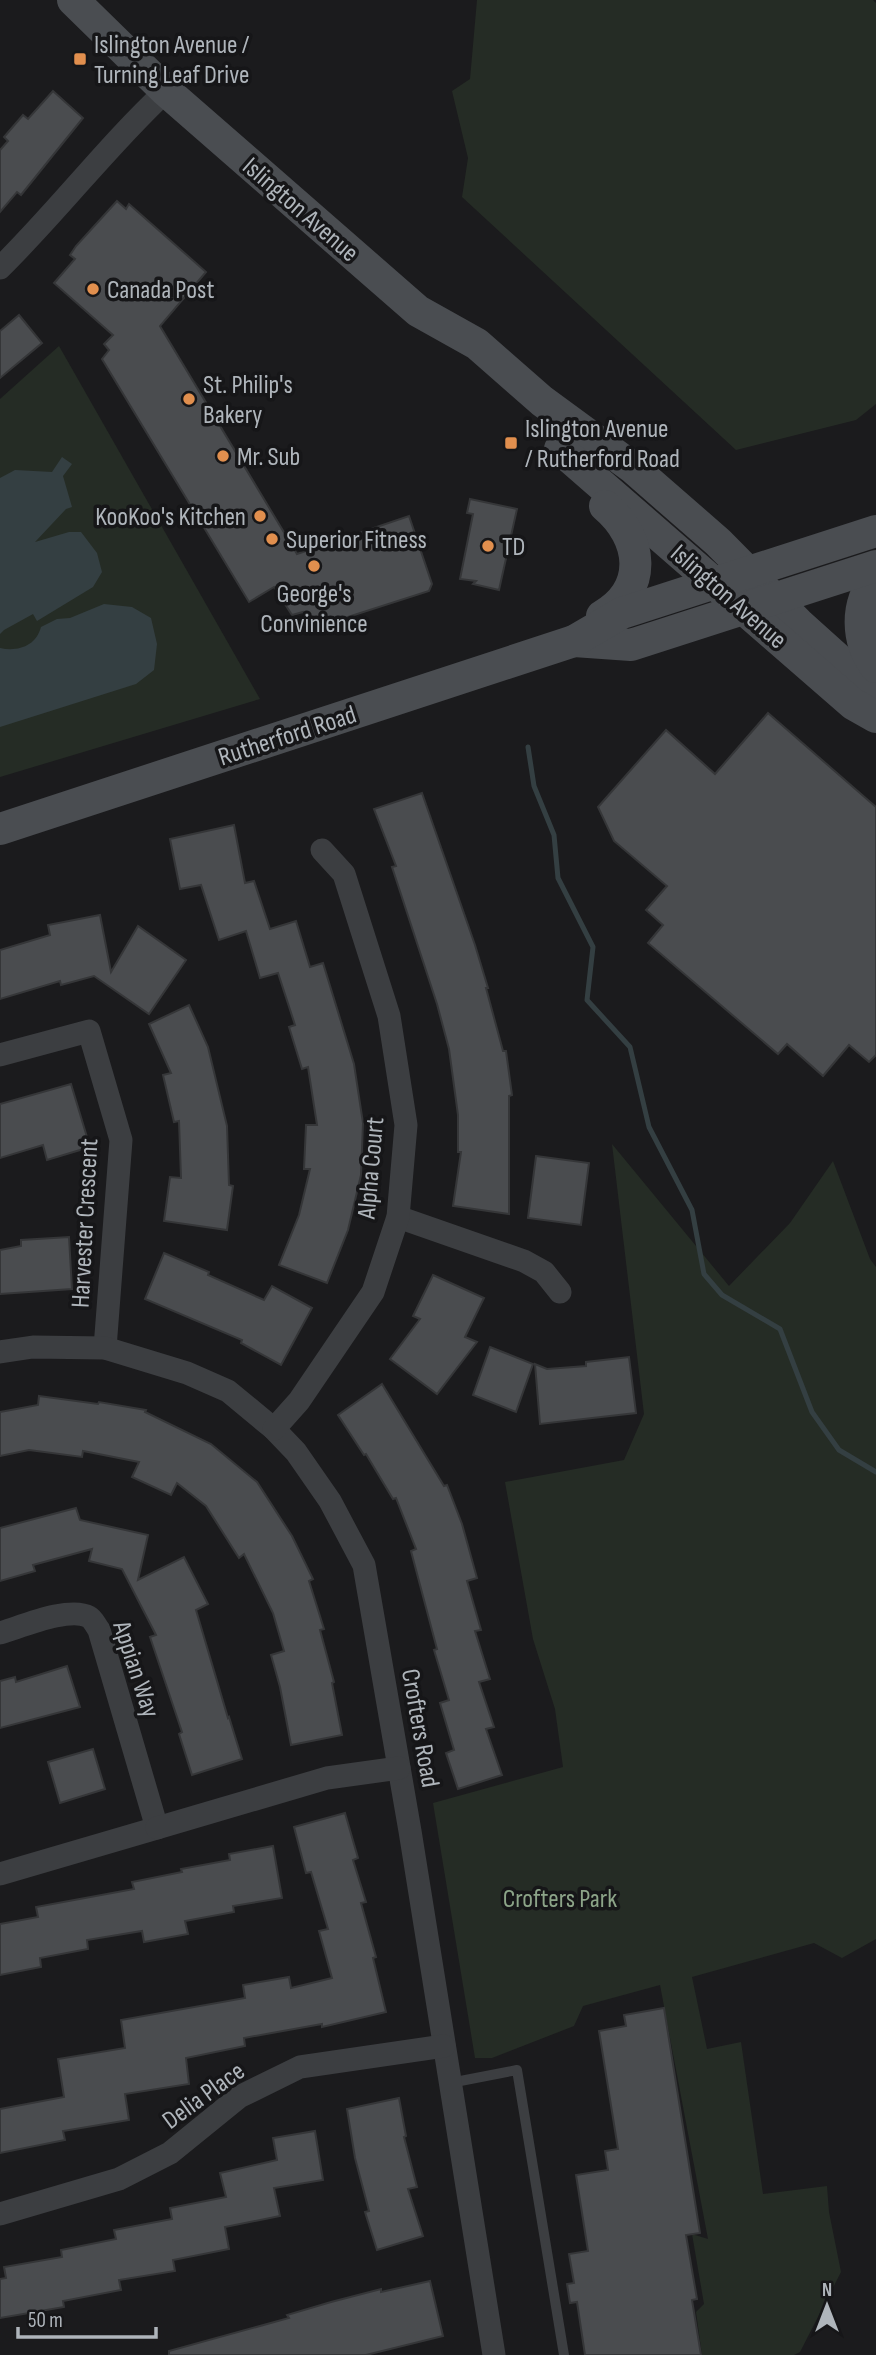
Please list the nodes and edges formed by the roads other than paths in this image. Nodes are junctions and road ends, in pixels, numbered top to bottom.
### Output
1 (73, 0) edge
2 (166, 91) junction
3 (2, 264) edge
4 (541, 401) junction
5 (560, 449) junction
6 (876, 531) edge
7 (876, 566) edge
8 (747, 572) junction
9 (876, 579) edge
10 (714, 583) junction
11 (774, 598) junction
12 (743, 608) junction
13 (574, 641) junction
14 (540, 652) junction
15 (876, 667) edge
16 (876, 697) edge
17 (876, 717) edge
18 (0, 829) edge
19 (322, 850) dead end
20 (0, 1055) edge
21 (398, 1217) junction
22 (560, 1292) dead end
23 (105, 1348) junction
24 (0, 1352) edge
25 (274, 1429) junction
26 (0, 1633) edge
27 (399, 1768) junction
28 (157, 1828) junction
29 (0, 1874) edge
30 (444, 2046) junction
31 (450, 2083) junction
32 (0, 2214) edge
33 (494, 2355) edge
34 (565, 2355) edge

1 - 2 main road, Islington Avenue
2 - 3 street
2 - 4 main road, Islington Avenue
4 - 5 main road, Islington Avenue
4 - 8 main road, Islington Avenue
5 - 10 main road, Islington Avenue
5 - 14 main road
6 - 8 main road, Rutherford Road
7 - 11 main road, Rutherford Road
8 - 10 main road, Rutherford Road
8 - 11 main road, Islington Avenue
9 - 15 main road
10 - 12 main road, Islington Avenue
10 - 13 main road, Rutherford Road
11 - 12 main road, Rutherford Road
11 - 16 main road, Islington Avenue
12 - 13 main road, Rutherford Road
12 - 17 main road, Islington Avenue
13 - 14 main road, Rutherford Road
14 - 18 main road, Rutherford Road
19 - 21 street, Alpha Court
20 - 23 street, Harvester Crescent
21 - 22 street
21 - 25 street, Alpha Court
23 - 24 street, Crofters Road
23 - 25 street, Crofters Road
25 - 27 street, Crofters Road
26 - 28 street, Appian Way
27 - 28 street
27 - 30 street, Crofters Road
28 - 29 street
30 - 31 street, Crofters Road
30 - 32 street, Delia Place
31 - 33 street, Crofters Road
31 - 34 lane

